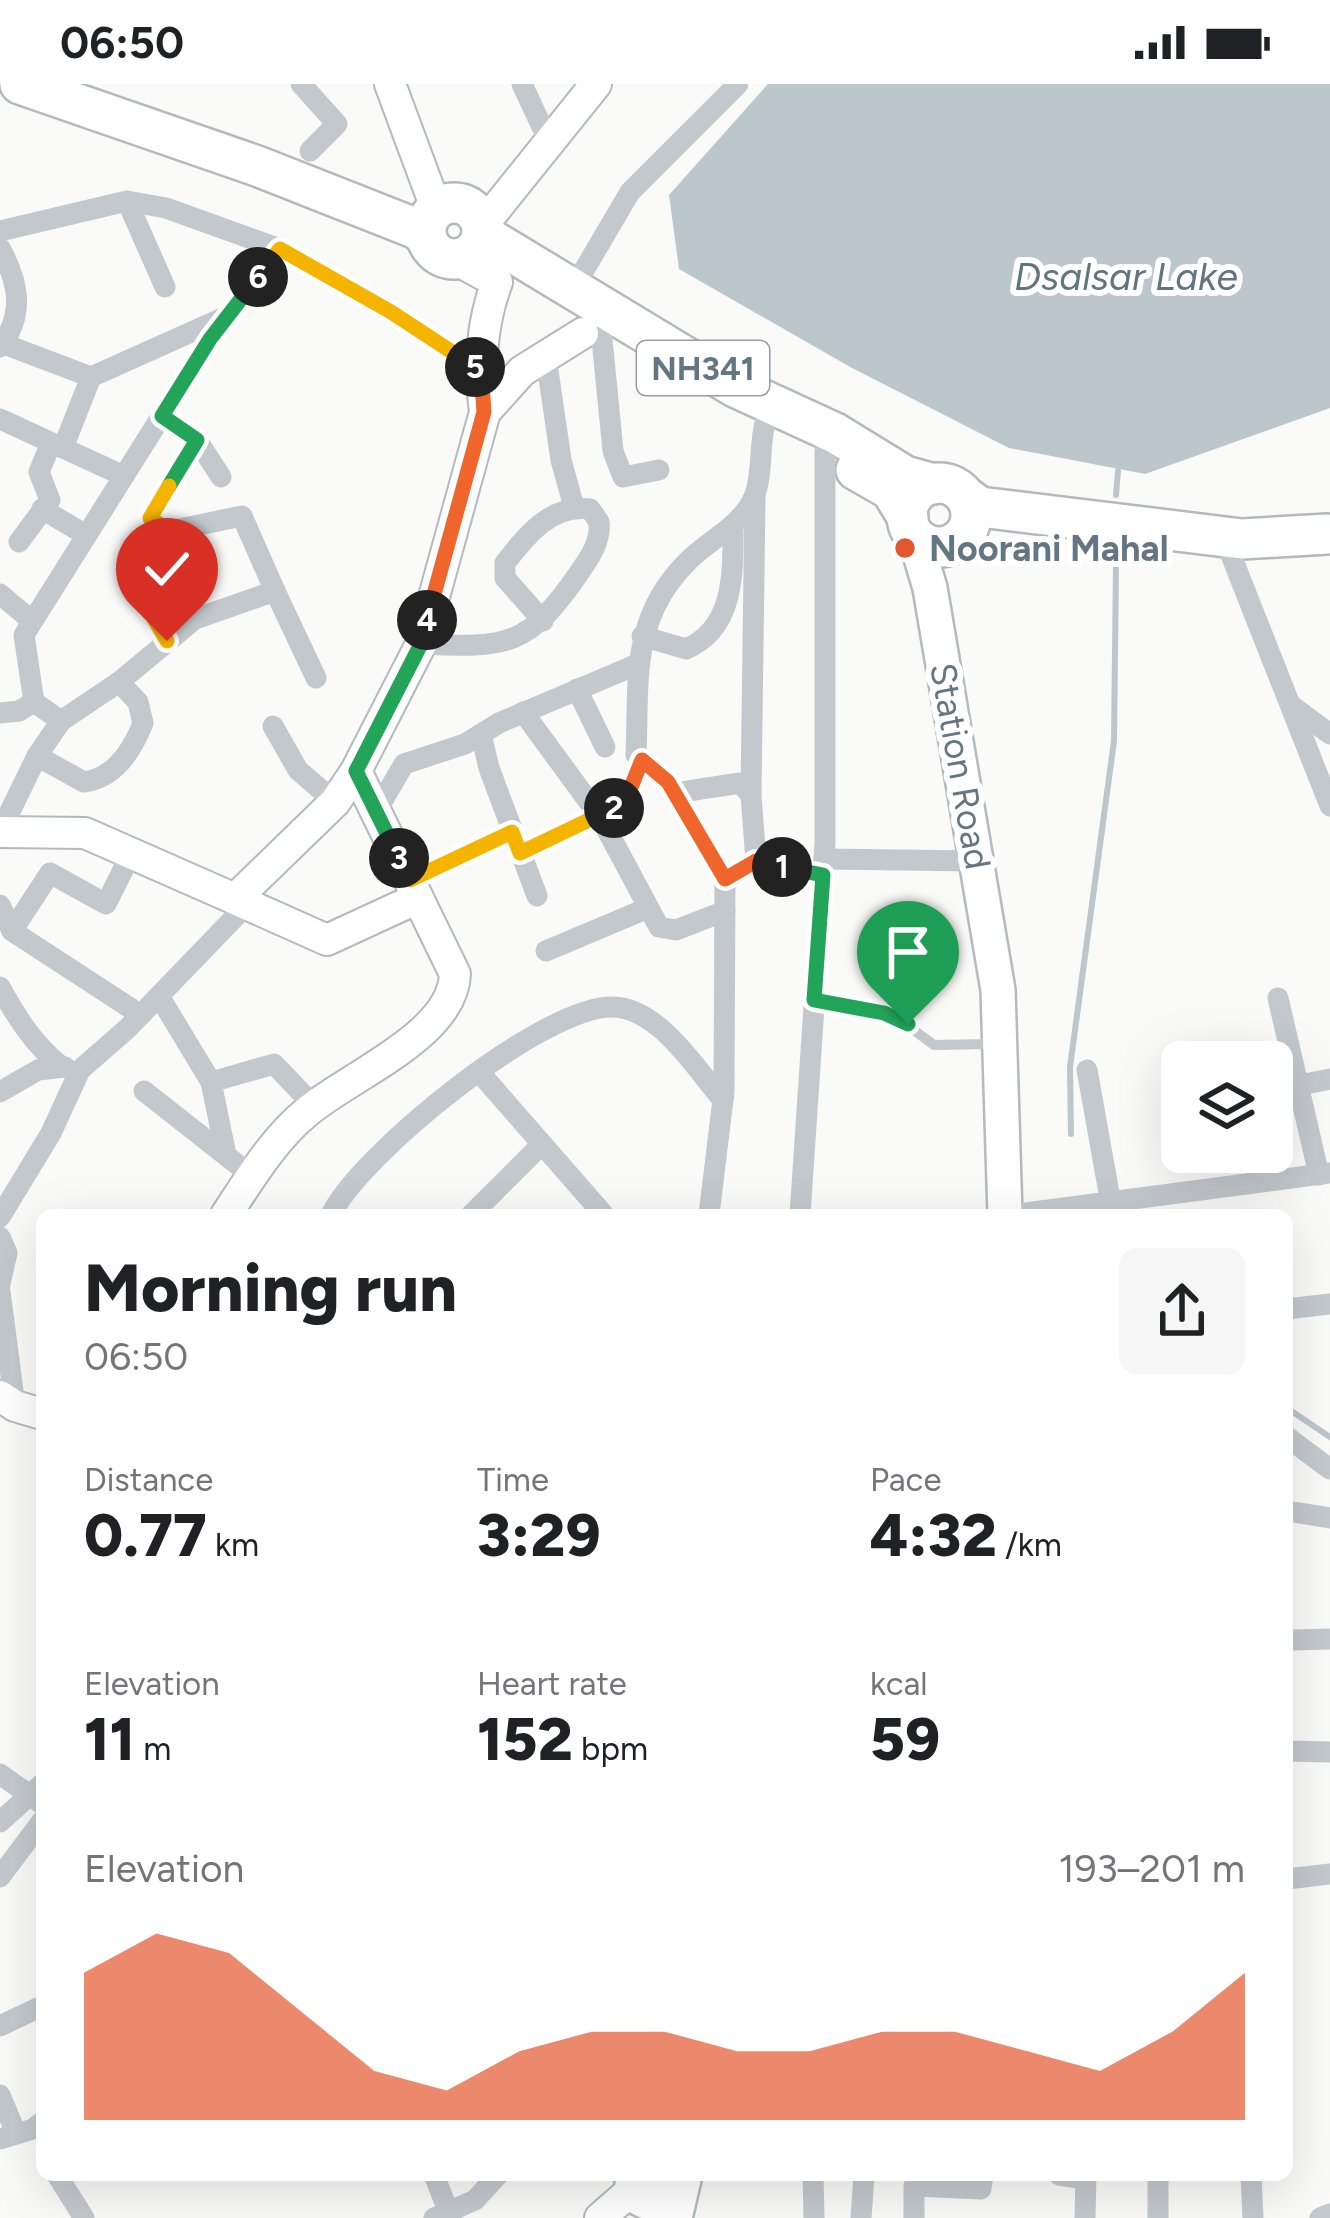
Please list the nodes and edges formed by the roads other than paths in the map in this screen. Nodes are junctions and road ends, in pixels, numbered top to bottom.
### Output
1 (20, 84) edge
2 (85, 84) edge
3 (301, 84) edge
4 (390, 84) edge
5 (408, 84) edge
6 (522, 84) edge
7 (576, 84) edge
8 (596, 84) edge
9 (738, 84) edge
10 (542, 127) junction
11 (310, 151) dead end
12 (127, 201) junction
13 (456, 227) junction
14 (0, 231) edge
15 (280, 249) junction
16 (3, 262) edge
17 (165, 287) dead end
18 (573, 289) junction
19 (228, 315) junction
20 (592, 331) junction
21 (2, 345) edge
22 (546, 356) junction
23 (481, 371) junction
24 (92, 377) junction
25 (484, 412) junction
26 (162, 416) junction
27 (0, 419) edge
28 (765, 423) junction
29 (197, 440) junction
30 (57, 445) junction
31 (825, 451) junction
32 (659, 470) dead end
33 (124, 476) junction
34 (220, 477) dead end
35 (755, 495) junction
36 (574, 507) junction
37 (42, 509) junction
38 (939, 518) junction
39 (733, 527) junction
40 (170, 531) junction
41 (1328, 534) edge
42 (86, 535) junction
43 (20, 542) dead end
44 (1227, 545) junction
45 (275, 591) junction
46 (0, 594) edge
47 (32, 621) junction
48 (543, 621) junction
49 (642, 635) junction
50 (167, 641) junction
51 (421, 644) junction
52 (638, 664) junction
53 (316, 677) dead end
54 (119, 682) junction
55 (578, 689) junction
56 (34, 702) junction
57 (1289, 704) junction
58 (523, 712) junction
59 (0, 713) edge
60 (61, 721) junction
61 (273, 726) dead end
62 (481, 734) junction
63 (1330, 734) edge
64 (605, 747) dead end
65 (37, 756) junction
66 (642, 760) junction
67 (356, 771) junction
68 (675, 794) junction
69 (752, 795) junction
70 (335, 802) junction
71 (1330, 806) edge
72 (376, 812) junction
73 (600, 817) junction
74 (0, 832) edge
75 (516, 843) junction
76 (131, 854) junction
77 (756, 861) junction
78 (978, 861) junction
79 (823, 867) junction
80 (725, 879) junction
81 (414, 889) junction
82 (537, 896) dead end
83 (235, 899) junction
84 (0, 905) edge
85 (648, 908) junction
86 (725, 911) junction
87 (13, 931) junction
88 (546, 951) dead end
89 (0, 988) edge
90 (159, 996) junction
91 (1278, 998) dead end
92 (814, 1000) junction
93 (141, 1016) junction
94 (989, 1044) dead end
95 (71, 1068) junction
96 (1087, 1070) dead end
97 (481, 1074) junction
98 (1330, 1079) edge
99 (211, 1082) junction
100 (1300, 1085) junction
101 (144, 1091) dead end
102 (0, 1092) edge
103 (722, 1100) junction
104 (314, 1106) junction
105 (542, 1144) junction
106 (226, 1155) junction
107 (1324, 1174) edge
108 (252, 1176) junction
109 (230, 1209) edge
110 (337, 1209) edge
111 (477, 1209) edge
112 (599, 1209) edge
113 (710, 1209) edge
114 (800, 1209) edge
115 (1005, 1209) edge
116 (1018, 1209) edge
117 (1111, 1209) edge
118 (0, 1217) edge
119 (0, 1237) edge
120 (0, 1287) edge
121 (1330, 1304) edge
122 (1293, 1308) edge
123 (19, 1405) edge
124 (1293, 1441) edge
125 (1330, 1469) edge
126 (1293, 1512) edge
127 (1330, 1518) edge
128 (1294, 1640) dead end
129 (1330, 1640) edge
130 (1293, 1751) edge
131 (1330, 1752) edge
132 (0, 1774) edge
133 (36, 1794) edge
134 (36, 1796) edge
135 (0, 1822) edge
136 (36, 1829) edge
137 (1330, 1874) edge
138 (0, 1877) edge
139 (1293, 1878) edge
140 (36, 2009) edge
141 (0, 2026) edge
142 (0, 2095) edge
143 (27, 2134) edge
144 (61, 2181) edge
145 (436, 2181) edge
146 (492, 2181) edge
147 (813, 2181) edge
148 (864, 2181) edge
149 (982, 2181) edge
150 (1086, 2181) edge
151 (1158, 2181) edge
152 (1251, 2181) edge
153 (655, 2191) edge
154 (80, 2213) edge
155 (1330, 2214) edge
156 (445, 2216) edge
157 (55, 2218) edge
158 (600, 2218) edge
159 (814, 2218) edge
160 (861, 2218) edge
161 (914, 2218) edge
162 (1085, 2218) edge
163 (1158, 2218) edge
164 (1253, 2218) edge
165 (1319, 2218) edge

1 - 13 highway, NH341
2 - 13 highway, NH341
3 - 11 street
4 - 13 street
5 - 13 street
6 - 10 street
7 - 10 street
8 - 13 street
9 - 18 street
10 - 13 street
12 - 14 street
12 - 15 street
12 - 17 street
13 - 18 highway, NH341
13 - 20 highway, NH341
13 - 23 street
15 - 19 street
15 - 23 street
16 - 21 street
18 - 38 highway, NH341
19 - 24 street
19 - 26 street
20 - 22 street
20 - 28 highway, NH341
20 - 32 street
21 - 24 street
22 - 25 street
22 - 36 street
23 - 25 street
24 - 30 street
25 - 51 street
26 - 29 street
26 - 33 street
27 - 30 street
28 - 31 highway, NH341
28 - 35 street
29 - 34 street
29 - 40 street
30 - 33 street
30 - 37 street
31 - 38 highway, NH341
31 - 79 street
33 - 42 street
35 - 39 street
35 - 69 street
36 - 48 street
36 - 48 street
37 - 42 street
37 - 43 street
38 - 41 highway, NH341
38 - 44 highway, NH341
38 - 78 main road, Station Road
38 - 116 main road, Station Road
39 - 49 street
39 - 49 street
40 - 45 street
40 - 50 street
41 - 44 highway, NH341
42 - 47 street
44 - 57 street
45 - 50 street
45 - 53 street
46 - 47 street
47 - 56 street
48 - 51 street
49 - 52 street
50 - 54 street
51 - 67 street
52 - 55 street
52 - 66 street
54 - 60 street
54 - 65 street
55 - 58 street
55 - 64 street
56 - 59 street
56 - 60 street
57 - 63 street
57 - 71 street
58 - 62 street
58 - 73 street
60 - 65 street
61 - 70 street
62 - 72 street
62 - 75 street
65 - 74 street
66 - 68 street
66 - 73 street
67 - 70 street
67 - 72 street
68 - 69 street
68 - 80 street
69 - 77 street
70 - 83 street
72 - 81 street
73 - 75 street
73 - 85 street
74 - 76 street
75 - 81 street
75 - 82 street
76 - 83 street
76 - 87 street
77 - 79 street
77 - 80 street
78 - 79 street
78 - 115 main road, Station Road
79 - 92 street
80 - 86 street
81 - 83 street
81 - 104 street
83 - 90 street
84 - 87 street
85 - 86 street
85 - 88 street
86 - 103 street
87 - 93 street
89 - 95 street
90 - 93 street
90 - 99 street
91 - 100 street
92 - 94 lane
92 - 114 street
93 - 95 street
95 - 102 street
95 - 118 street
96 - 117 street
97 - 103 street
97 - 105 street
97 - 110 street
98 - 100 street
99 - 104 street
99 - 106 street
100 - 107 street
101 - 106 street
103 - 113 street
104 - 108 street
105 - 111 street
105 - 112 street
106 - 108 street
107 - 117 street
108 - 109 street
119 - 120 street
120 - 123 street
121 - 122 street
124 - 125 street
126 - 127 street
128 - 129 street
130 - 131 street
132 - 133 street
134 - 135 street
136 - 138 street
137 - 139 street
140 - 141 street
142 - 143 street
144 - 154 street
145 - 156 street
146 - 156 street
147 - 159 street
148 - 160 street
149 - 161 street
150 - 162 street
151 - 163 street
152 - 164 street
153 - 158 street
154 - 157 street
155 - 165 street

